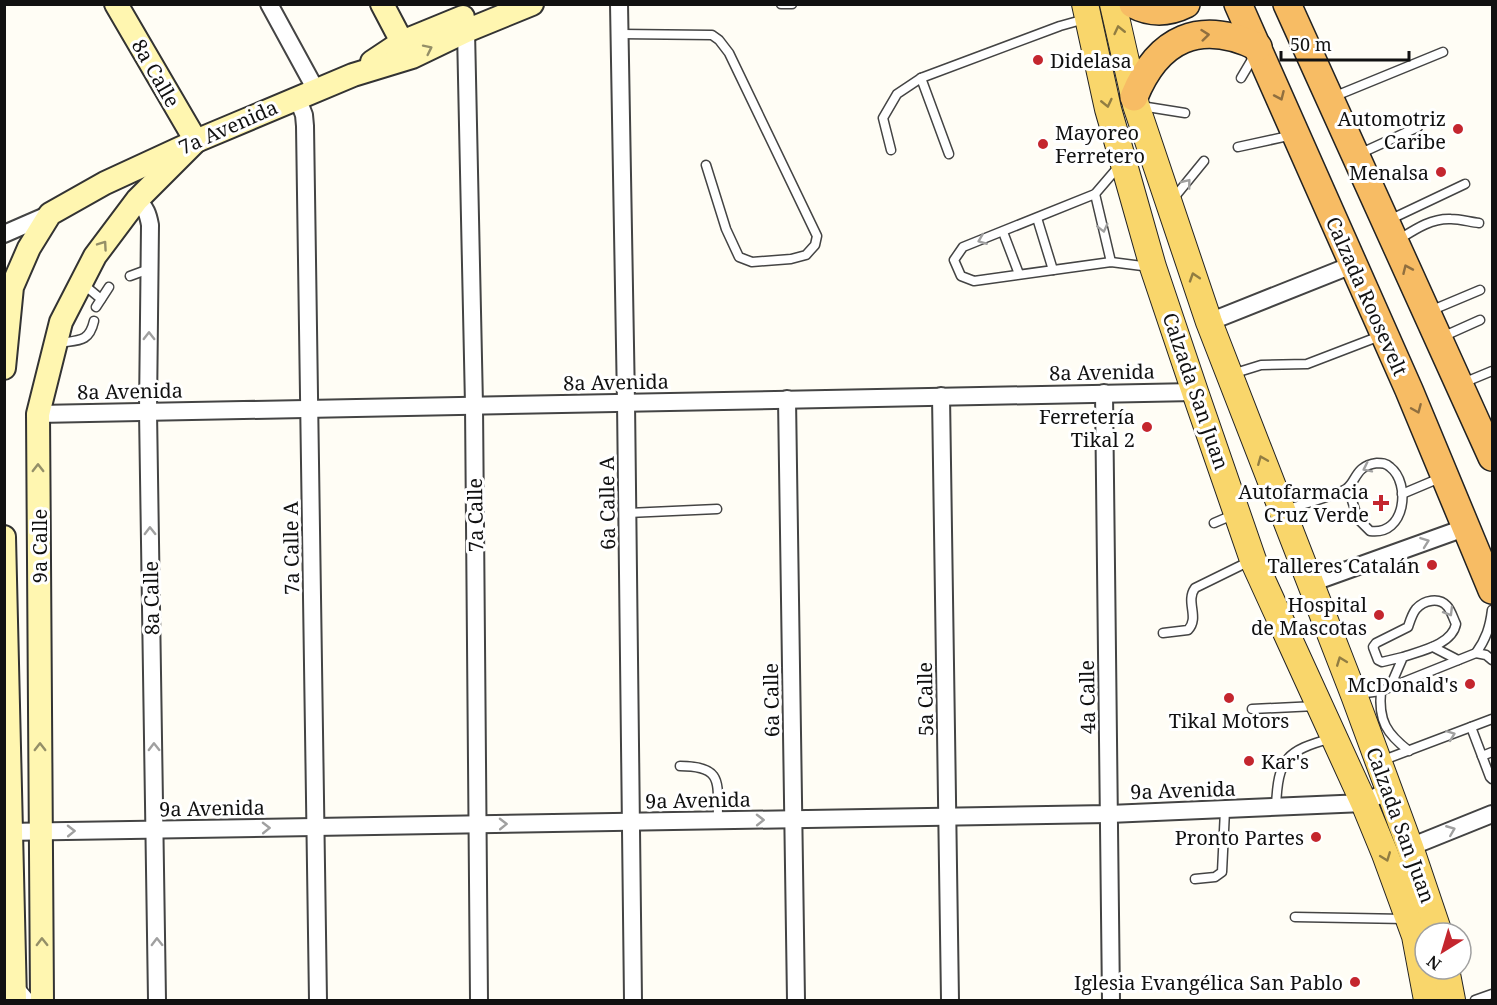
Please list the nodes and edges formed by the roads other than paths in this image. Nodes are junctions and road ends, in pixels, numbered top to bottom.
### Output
1 (116, 4) edge
2 (269, 4) edge
3 (382, 4) edge
4 (490, 4) edge
5 (532, 4) edge
6 (619, 4) edge
7 (781, 4) edge
8 (792, 4) edge
9 (1113, 4) edge
10 (1133, 4) edge
11 (1186, 4) edge
12 (1238, 4) edge
13 (1287, 4) edge
14 (1087, 11) edge
15 (466, 30) junction
16 (620, 34) junction
17 (402, 42) junction
18 (1258, 47) junction
19 (1443, 52) dead end
20 (385, 65) junction
21 (353, 75) junction
22 (921, 78) junction
23 (1241, 78) dead end
24 (306, 94) junction
25 (1330, 98) junction
26 (1135, 101) junction
27 (1185, 113) dead end
28 (1418, 127) dead end
29 (1296, 134) junction
30 (196, 141) junction
31 (1238, 147) dead end
32 (891, 150) dead end
33 (949, 154) dead end
34 (1356, 155) junction
35 (1123, 161) junction
36 (1204, 161) dead end
37 (706, 165) dead end
38 (105, 183) junction
39 (1466, 184) dead end
40 (1095, 195) junction
41 (137, 200) junction
42 (1169, 204) junction
43 (50, 214) junction
44 (1037, 218) junction
45 (1479, 223) dead end
46 (1390, 231) junction
47 (1002, 232) junction
48 (4, 234) edge
49 (1111, 262) junction
50 (1352, 265) junction
51 (1154, 267) junction
52 (149, 269) junction
53 (1053, 270) junction
54 (1019, 274) junction
55 (130, 276) dead end
56 (8, 282) edge
57 (81, 282) junction
58 (109, 287) dead end
59 (1480, 290) dead end
60 (101, 299) junction
61 (96, 308) dead end
62 (1427, 312) junction
63 (1480, 320) dead end
64 (94, 321) dead end
65 (1209, 322) junction
66 (1383, 334) junction
67 (1439, 338) junction
68 (55, 344) junction
69 (4, 368) edge
70 (1492, 371) edge
71 (1229, 376) junction
72 (1460, 385) junction
73 (1195, 392) junction
74 (1104, 393) junction
75 (940, 396) junction
76 (787, 399) junction
77 (626, 402) junction
78 (474, 405) junction
79 (310, 408) junction
80 (148, 411) junction
81 (38, 414) junction
82 (1492, 456) edge
83 (1445, 476) junction
84 (1348, 488) junction
85 (1402, 494) junction
86 (717, 509) dead end
87 (1282, 511) junction
88 (628, 513) junction
89 (1238, 513) junction
90 (1214, 523) dead end
91 (1467, 527) junction
92 (4, 537) edge
93 (1253, 560) junction
94 (1311, 584) junction
95 (1492, 590) edge
96 (1492, 610) edge
97 (1163, 633) dead end
98 (1433, 647) junction
99 (1476, 653) junction
100 (1403, 657) junction
101 (1458, 660) junction
102 (1492, 660) edge
103 (1390, 687) junction
104 (1381, 691) junction
105 (1354, 695) junction
106 (1320, 706) junction
107 (1252, 709) dead end
108 (1492, 720) edge
109 (1472, 727) junction
110 (1334, 737) junction
111 (1409, 751) junction
112 (1492, 752) edge
113 (1482, 756) junction
114 (1378, 762) junction
115 (681, 766) dead end
116 (1492, 779) edge
117 (1389, 790) junction
118 (1364, 803) junction
119 (1276, 807) junction
120 (1225, 810) junction
121 (1109, 814) junction
122 (1492, 814) edge
123 (948, 817) junction
124 (794, 819) junction
125 (718, 821) junction
126 (632, 822) junction
127 (478, 824) junction
128 (316, 827) junction
129 (155, 830) junction
130 (40, 831) junction
131 (8, 832) edge
132 (1410, 847) junction
133 (1195, 879) dead end
134 (1295, 916) dead end
135 (1409, 919) junction
136 (1435, 921) edge
137 (1448, 981) edge
138 (15, 991) edge
139 (1492, 994) edge
140 (31, 1000) edge
141 (42, 1000) edge
142 (157, 1000) edge
143 (318, 1000) edge
144 (479, 1000) edge
145 (633, 1000) edge
146 (796, 1000) edge
147 (950, 1000) edge
148 (1111, 1000) edge
149 (1427, 1000) edge
150 (1452, 1000) edge
151 (1475, 1000) edge

1 - 30 main road, 8a Calle
2 - 24 street, 7a Calle A
3 - 17 main road
4 - 17 main road, 7a Avenida
5 - 15 main road, 7a Avenida
6 - 16 street, 6a Calle A
7 - 8 lane
26 -> 9 main road, Calzada San Juan
10 - 11 highway
12 - 18 highway, Calzada Roosevelt
13 - 25 highway
14 - 22 lane
14 -> 35 main road, Calzada San Juan
20 -> 15 main road, 7a Avenida
15 - 78 street, 7a Calle
16 - 37 lane
16 - 77 street, 6a Calle A
17 - 20 main road
17 - 21 main road, 7a Avenida
18 - 23 lane
26 -> 18 highway
18 -> 29 highway, Calzada Roosevelt
19 - 25 lane
20 - 21 main road, 7a Avenida
21 - 24 main road, 7a Avenida
22 - 32 lane
22 - 33 lane
24 - 30 main road, 7a Avenida
24 - 79 street, 7a Calle A
25 - 34 highway
26 - 27 lane
26 - 42 main road, Calzada San Juan
28 - 34 lane
29 - 31 lane
29 - 50 highway, Calzada Roosevelt
30 - 38 main road, 7a Avenida
30 - 41 main road, 9a Calle
34 - 46 highway
35 - 40 lane
35 - 51 main road, Calzada San Juan
42 -> 36 lane
38 - 41 main road
38 - 43 main road
39 - 46 lane
40 - 44 lane
40 -> 49 lane
41 - 52 street, 8a Calle
57 -> 41 main road, 9a Calle
65 -> 42 main road, Calzada San Juan
43 - 48 street
43 - 56 main road
44 - 47 lane
44 - 53 lane
45 - 46 lane
62 -> 46 highway
47 - 54 lane
47 -> 54 lane
49 - 51 lane
49 - 53 lane
50 - 65 street
50 - 66 highway, Calzada Roosevelt
51 - 73 main road, Calzada San Juan
52 - 55 lane
80 -> 52 street, 8a Calle
53 - 54 lane
56 - 69 main road
57 - 60 lane
57 - 68 main road, 9a Calle
58 - 60 lane
59 - 62 lane
60 - 61 lane
62 - 67 highway
63 - 67 lane
64 - 68 lane
65 - 71 main road, Calzada San Juan
66 - 71 lane
66 -> 83 highway, Calzada Roosevelt
67 - 72 highway
68 - 81 main road, 9a Calle
70 - 72 lane
87 -> 71 main road, Calzada San Juan
72 - 82 highway
73 - 74 street, 8a Avenida
73 - 89 main road, Calzada San Juan
74 - 75 street, 8a Avenida
74 - 121 street, 4a Calle
75 - 76 street, 8a Avenida
75 - 123 street, 5a Calle
76 - 77 street, 8a Avenida
76 - 124 street, 6a Calle
77 - 78 street, 8a Avenida
77 - 88 street, 6a Calle A
78 - 79 street, 8a Avenida
78 - 127 street, 7a Calle
79 - 80 street, 8a Avenida
79 - 128 street, 7a Calle A
80 - 81 street, 8a Avenida
129 -> 80 street, 8a Calle
130 -> 81 main road, 9a Calle
83 - 85 lane
83 - 91 highway, Calzada Roosevelt
85 -> 84 lane
84 - 85 lane
84 - 87 lane
86 - 88 lane
87 - 94 main road, Calzada San Juan
88 - 126 street, 6a Calle A
89 - 90 lane
89 - 93 main road, Calzada San Juan
94 -> 91 street
91 - 95 highway, Calzada Roosevelt
92 - 131 main road, 9a Calle
93 - 97 lane
93 - 106 main road, Calzada San Juan
105 -> 94 main road, Calzada San Juan
96 - 99 lane
98 - 100 lane
100 -> 98 lane
98 - 101 lane
99 - 101 lane
99 - 102 lane
100 - 103 lane
101 - 103 lane
103 - 104 lane
104 - 105 lane
104 - 111 lane
105 - 114 main road, Calzada San Juan
106 - 107 lane
106 - 110 main road, Calzada San Juan
108 - 109 lane
111 -> 109 lane
109 - 113 lane
110 - 118 main road, Calzada San Juan
110 - 119 lane
111 - 114 lane
112 - 113 lane
113 - 116 lane
114 - 117 main road, Calzada San Juan
115 - 125 lane
117 - 118 street, 9a Avenida
117 - 132 main road, Calzada San Juan
118 - 119 street, 9a Avenida
118 -> 135 main road, Calzada San Juan
119 - 120 street, 9a Avenida
120 - 121 street, 9a Avenida
120 - 133 lane
121 - 123 street, 9a Avenida
121 - 148 street, 4a Calle
132 -> 122 street
123 - 124 street, 9a Avenida
123 - 147 street, 5a Calle
125 -> 124 street, 9a Avenida
124 - 146 street, 6a Calle
125 - 126 street, 9a Avenida
127 -> 126 street, 9a Avenida
126 - 145 street, 6a Calle A
127 - 128 street, 9a Avenida
127 - 144 street, 7a Calle
129 -> 128 street, 9a Avenida
128 - 143 street, 7a Calle A
130 -> 129 street, 9a Avenida
142 -> 129 street, 8a Calle
130 - 131 street, 9a Avenida
141 -> 130 main road, 9a Calle
131 - 138 main road, 9a Calle
132 - 136 main road, Calzada San Juan
134 - 135 lane
135 - 149 main road, Calzada San Juan
137 - 150 main road
138 - 140 lane
139 - 151 lane

